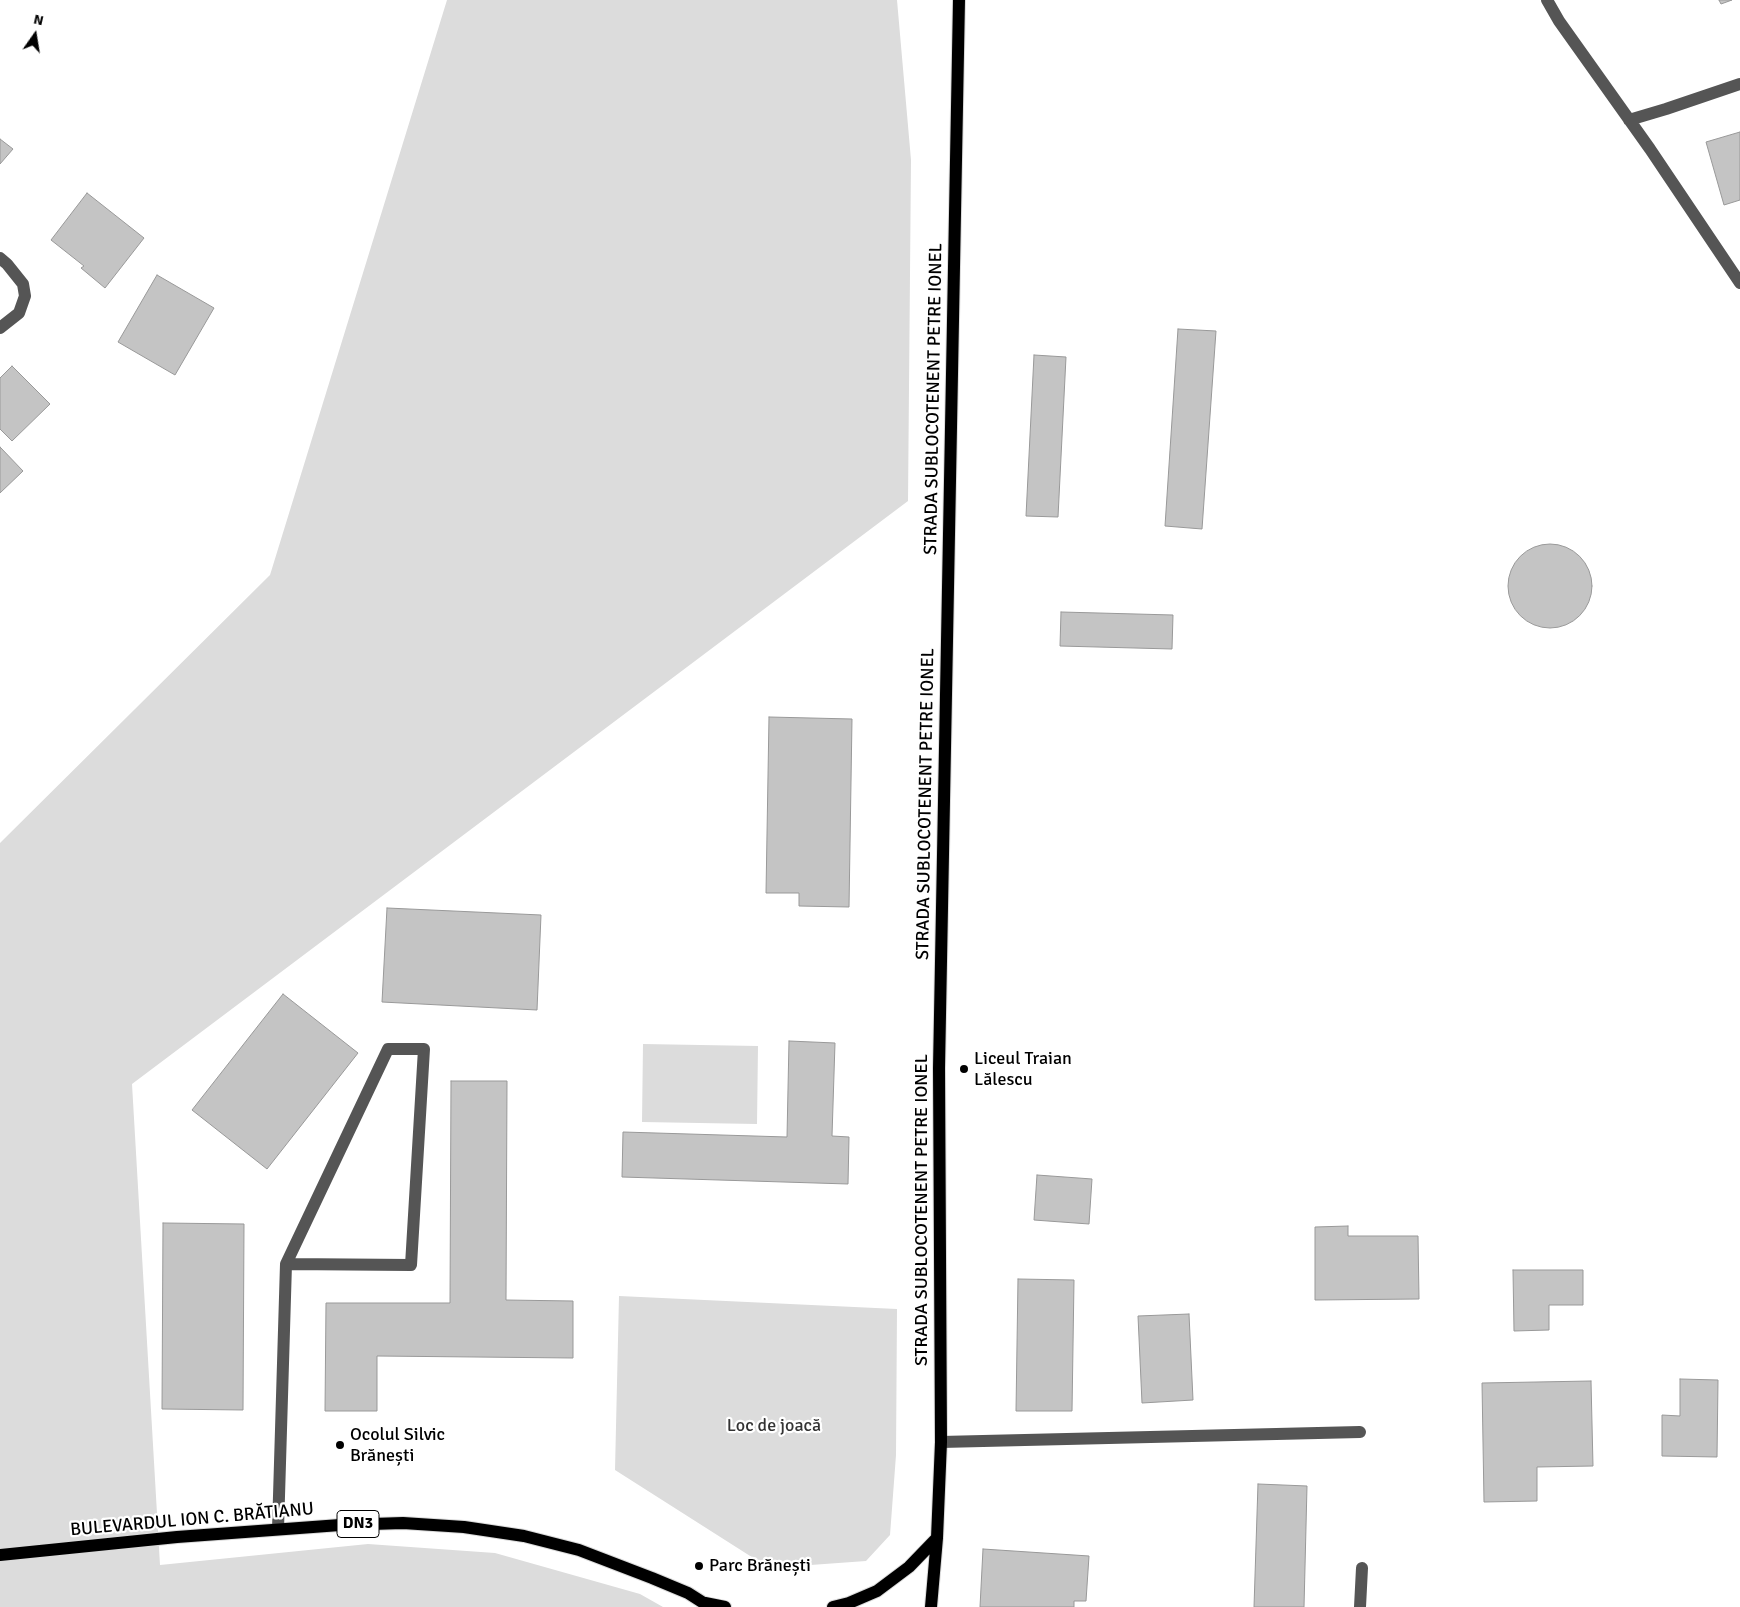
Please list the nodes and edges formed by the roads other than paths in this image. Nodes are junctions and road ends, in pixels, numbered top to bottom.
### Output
1 (1547, 0) edge
2 (959, 1) edge
3 (1740, 84) edge
4 (1628, 120) junction
5 (0, 258) edge
6 (1740, 283) edge
7 (0, 328) edge
8 (286, 1264) junction
9 (1360, 1432) dead end
10 (941, 1442) junction
11 (278, 1529) junction
12 (937, 1538) junction
13 (0, 1555) edge
14 (1362, 1568) dead end
15 (711, 1606) edge
16 (725, 1607) edge
17 (833, 1607) edge
18 (931, 1607) edge
19 (1360, 1607) edge

1 - 4 street
2 - 10 main road, STRADA SUBLOCOTENENT PETRE IONEL
3 - 4 street
4 - 6 street
5 - 7 street
8 - 8 street
8 - 11 street
9 - 10 street
10 - 12 main road, STRADA SUBLOCOTENENT PETRE IONEL
11 - 13 main road, BULEVARDUL ION C. BRĂTIANU / DN3
11 - 15 main road, BULEVARDUL ION C. BRĂTIANU / DN3
12 - 17 main road
12 - 18 main road, STRADA SUBLOCOTENENT PETRE IONEL
14 - 19 street
15 - 16 main road, BULEVARDUL ION C. BRĂTIANU

